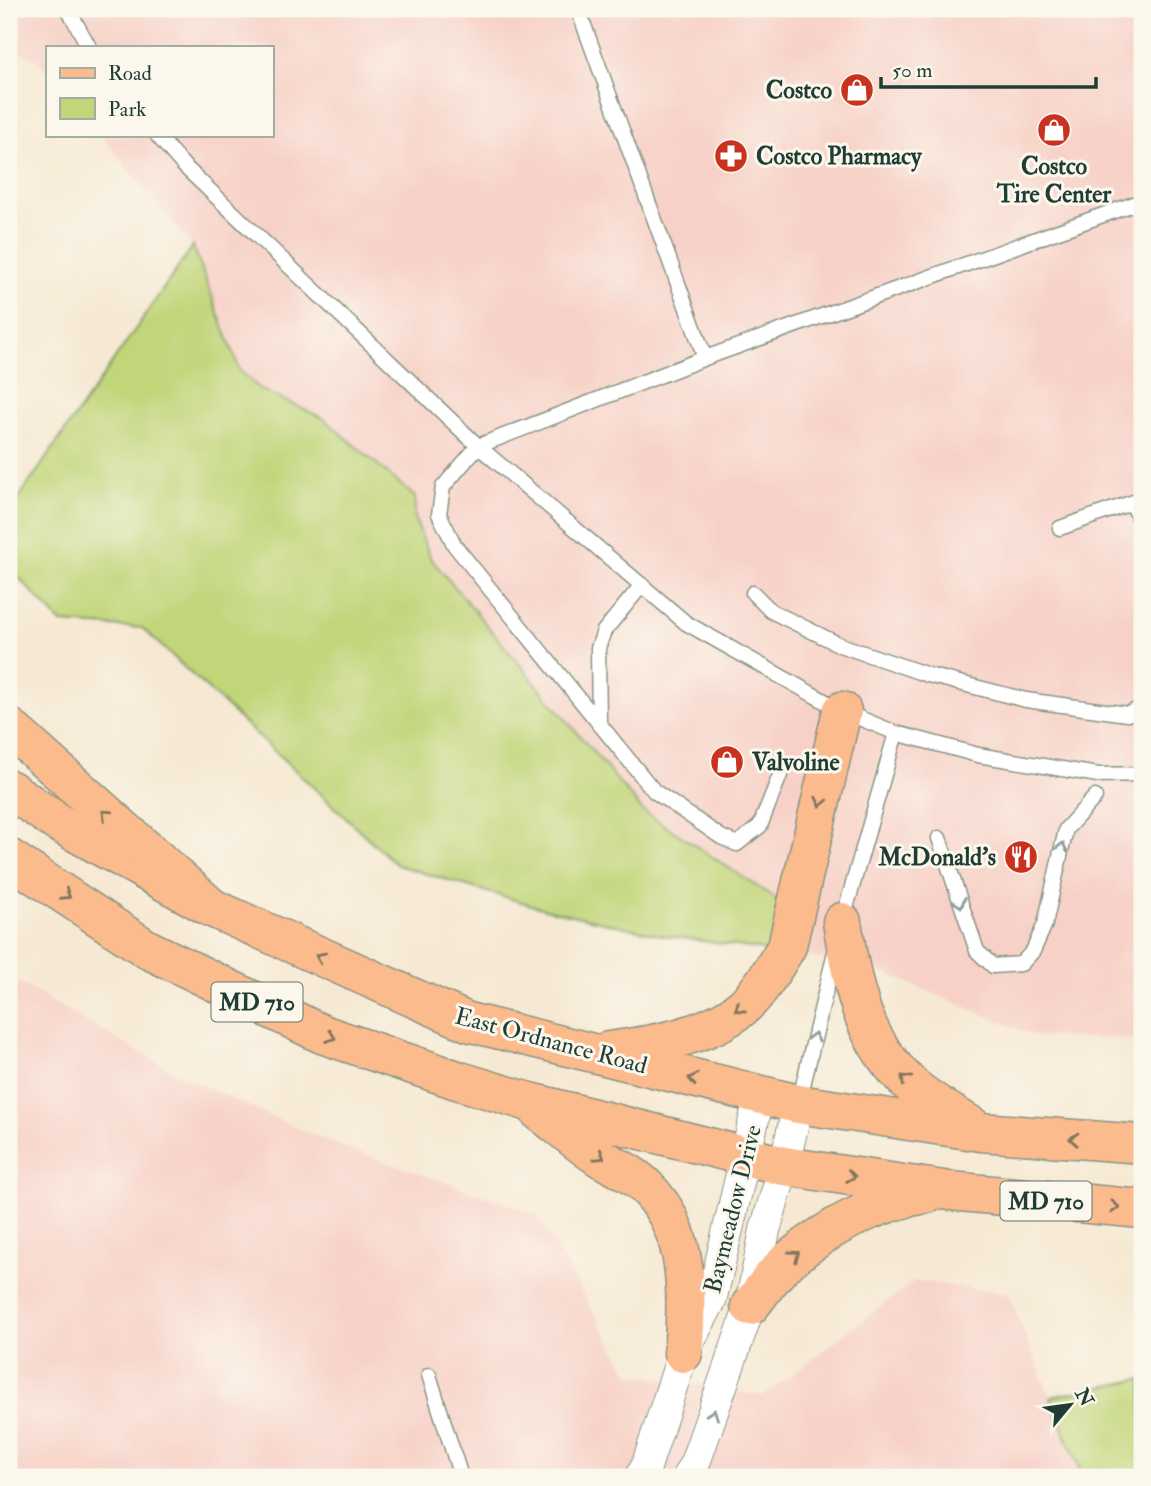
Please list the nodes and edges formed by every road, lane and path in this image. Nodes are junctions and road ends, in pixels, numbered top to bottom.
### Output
1 (68, 9) edge
2 (578, 9) edge
3 (88, 46) edge
4 (158, 136) edge
5 (1142, 201) edge
6 (705, 358) junction
7 (478, 446) junction
8 (1137, 501) edge
9 (1060, 528) dead end
10 (1142, 530) edge
11 (642, 585) junction
12 (752, 593) dead end
13 (1142, 708) edge
14 (842, 711) junction
15 (599, 724) junction
16 (9, 727) edge
17 (896, 733) junction
18 (782, 770) dead end
19 (1142, 774) edge
20 (9, 789) edge
21 (1095, 797) dead end
22 (939, 838) dead end
23 (9, 858) edge
24 (212, 908) junction
25 (842, 922) junction
26 (589, 1054) junction
27 (760, 1094) junction
28 (526, 1101) junction
29 (798, 1104) junction
30 (981, 1132) junction
31 (1142, 1144) edge
32 (746, 1157) junction
33 (784, 1166) junction
34 (950, 1191) junction
35 (1142, 1209) edge
36 (750, 1306) junction
37 (682, 1353) junction
38 (429, 1374) dead end
39 (461, 1477) edge
40 (640, 1477) edge
41 (687, 1477) edge

1 - 3 lane
2 - 6 lane
4 - 7 lane
5 - 6 lane
6 - 7 lane
7 - 11 lane
7 - 15 lane
8 - 9 lane
8 - 10 lane
11 - 14 lane
11 - 15 lane
12 - 13 lane
14 - 17 lane
14 -> 26 main road
15 - 18 lane
24 -> 16 main road
17 - 19 lane
17 - 25 lane
20 - 24 main road, East Ordnance Road / MD 710
22 -> 21 lane
23 -> 28 main road, MD 710
26 -> 24 main road, East Ordnance Road / MD 710
29 -> 25 lane
30 -> 25 main road
27 -> 26 main road, East Ordnance Road / MD 710
27 - 29 main road, East Ordnance Road / MD 710
27 - 32 street, Baymeadow Drive
28 - 32 main road, MD 710
28 -> 37 main road
29 - 30 main road, East Ordnance Road / MD 710
29 - 33 street, Baymeadow Drive
31 -> 30 main road, East Ordnance Road / MD 710
32 - 33 main road, MD 710
32 - 37 street, Baymeadow Drive
33 -> 34 main road, MD 710
33 - 36 street, Baymeadow Drive
34 -> 35 main road, MD 710
36 -> 34 main road
41 -> 36 street, Baymeadow Drive
37 - 40 street, Baymeadow Drive
38 - 39 lane

